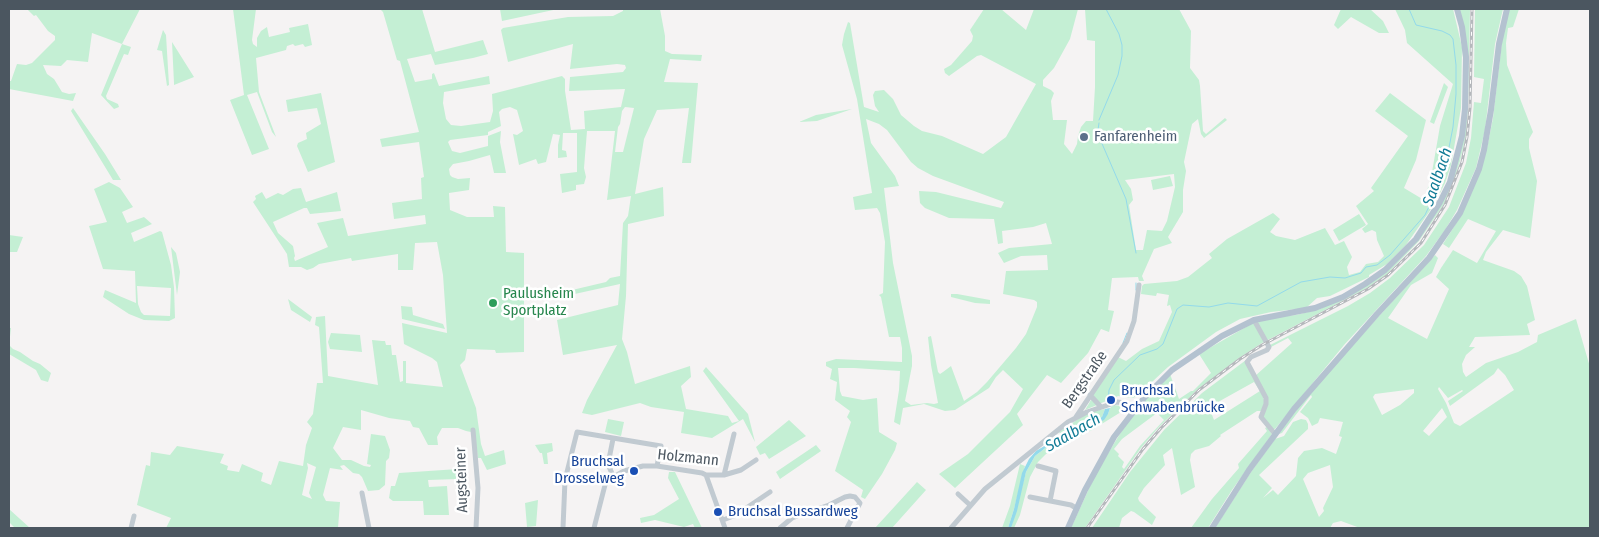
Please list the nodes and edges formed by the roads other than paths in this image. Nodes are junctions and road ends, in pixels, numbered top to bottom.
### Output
1 (1457, 9) edge
2 (1507, 9) edge
3 (1139, 285) dead end
4 (1254, 320) junction
5 (1090, 395) junction
6 (1103, 406) junction
7 (1135, 409) junction
8 (1076, 418) junction
9 (473, 430) dead end
10 (734, 434) dead end
11 (1275, 434) junction
12 (614, 438) junction
13 (756, 460) dead end
14 (657, 466) junction
15 (1038, 466) dead end
16 (724, 474) junction
17 (706, 475) junction
18 (613, 476) junction
19 (770, 492) dead end
20 (362, 493) dead end
21 (958, 494) dead end
22 (1030, 497) dead end
23 (1050, 501) junction
24 (970, 505) junction
25 (1076, 508) junction
26 (134, 516) dead end
27 (723, 520) junction
28 (131, 528) edge
29 (369, 528) edge
30 (476, 528) edge
31 (563, 528) edge
32 (594, 528) edge
33 (725, 528) edge
34 (780, 528) edge
35 (847, 528) edge
36 (951, 528) edge
37 (1068, 528) edge
38 (1212, 528) edge

1 - 4 main road
2 - 11 main road
3 - 5 street, Bergstraße
4 - 7 main road
4 - 11 street
5 - 6 street
5 - 8 street, Bergstraße
6 - 7 street
6 - 8 street
7 - 25 main road
8 - 24 street, Bergstraße
9 - 30 street, Augsteiner
10 - 16 street
11 - 38 main road
12 - 14 street
12 - 18 street
12 - 31 street
13 - 16 street, Holzmann
14 - 17 street, Holzmann
14 - 18 street, Holzmann
15 - 23 street
16 - 17 street, Holzmann
17 - 27 street
18 - 32 street
19 - 27 street
20 - 29 street
21 - 24 street
22 - 23 street
23 - 25 street
24 - 36 street, Bergstraße
25 - 37 main road
26 - 28 street
27 - 33 street
34 - 35 street

